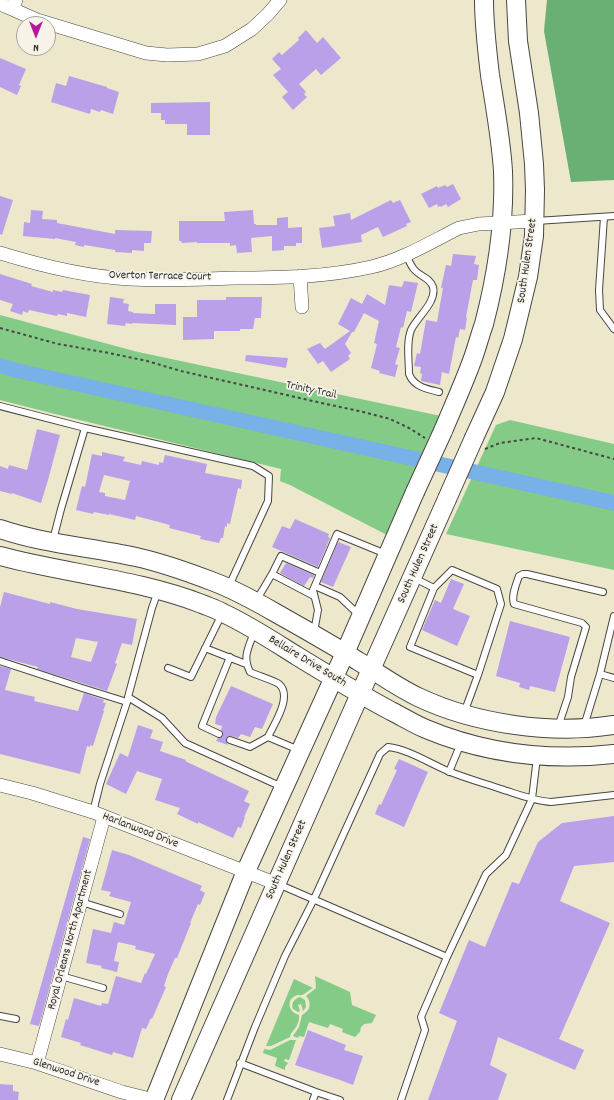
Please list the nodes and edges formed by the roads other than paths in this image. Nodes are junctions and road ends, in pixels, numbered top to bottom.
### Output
1 (280, 0) edge
2 (484, 0) edge
3 (516, 0) edge
4 (0, 4) edge
5 (14, 5) edge
6 (614, 216) edge
7 (604, 217) junction
8 (534, 221) junction
9 (502, 223) junction
10 (0, 253) edge
11 (406, 254) junction
12 (300, 276) junction
13 (302, 307) dead end
14 (614, 329) edge
15 (439, 392) dead end
16 (0, 406) edge
17 (85, 428) junction
18 (3, 530) edge
19 (53, 542) junction
20 (0, 552) edge
21 (388, 555) junction
22 (0, 556) edge
23 (183, 570) junction
24 (320, 573) junction
25 (272, 574) junction
26 (412, 578) junction
27 (315, 586) junction
28 (228, 588) junction
29 (434, 588) junction
30 (166, 592) junction
31 (603, 592) dead end
32 (314, 596) junction
33 (256, 602) junction
34 (223, 612) junction
35 (360, 616) junction
36 (614, 616) edge
37 (255, 631) junction
38 (314, 635) junction
39 (205, 648) junction
40 (344, 653) junction
41 (230, 657) junction
42 (0, 661) edge
43 (246, 664) junction
44 (168, 668) dead end
45 (372, 669) junction
46 (600, 674) junction
47 (478, 675) junction
48 (333, 678) junction
49 (614, 678) edge
50 (360, 694) junction
51 (127, 699) junction
52 (463, 714) junction
53 (614, 726) edge
54 (583, 728) junction
55 (558, 729) junction
56 (614, 731) edge
57 (219, 734) dead end
58 (268, 737) junction
59 (230, 740) dead end
60 (462, 742) junction
61 (300, 750) junction
62 (614, 754) edge
63 (537, 756) junction
64 (449, 772) junction
65 (0, 784) edge
66 (284, 788) junction
67 (614, 795) edge
68 (532, 799) junction
69 (98, 815) junction
70 (246, 871) junction
71 (277, 884) junction
72 (314, 899) junction
73 (81, 902) junction
74 (120, 914) dead end
75 (447, 957) junction
76 (61, 976) junction
77 (103, 988) dead end
78 (0, 1016) edge
79 (16, 1019) dead end
80 (0, 1054) edge
81 (38, 1063) junction
82 (240, 1063) junction
83 (169, 1064) junction
84 (316, 1092) junction
85 (154, 1100) edge
86 (169, 1100) edge
87 (181, 1100) edge
88 (226, 1100) edge
89 (313, 1100) edge
90 (340, 1100) edge
91 (401, 1100) edge

1 - 5 street
2 - 9 main road
3 - 8 main road, South Hulen Street
4 - 5 street
6 - 7 lane
7 - 8 lane
7 - 14 lane
8 - 9 street, Overton Terrace Court
8 - 26 main road, South Hulen Street, bridge
9 - 11 street, Overton Terrace Court
9 - 21 main road, bridge
10 - 12 street, Overton Terrace Court
11 - 12 street, Overton Terrace Court
11 - 15 lane
12 - 13 street
16 - 17 lane
17 - 19 lane
17 - 28 lane
18 - 19 main road
18 - 20 main road
19 - 23 main road
21 - 24 lane
21 - 35 main road
22 - 30 main road, Bellaire Drive South
23 - 28 main road
23 - 30 main road
24 - 25 lane
24 - 27 lane
25 - 32 lane
25 - 33 lane
26 - 29 lane
26 - 45 main road, South Hulen Street
27 - 32 lane
27 - 35 lane
28 - 33 main road
29 - 47 lane
29 - 47 lane
30 - 34 main road, Bellaire Drive South
30 - 51 lane
31 - 55 lane
32 - 38 lane
33 - 38 main road
34 - 37 main road, Bellaire Drive South
34 - 39 lane
35 - 40 main road
36 - 46 lane
37 - 43 lane
37 - 48 main road, Bellaire Drive South
38 - 40 main road
39 - 41 lane
39 - 44 lane
40 - 45 main road
40 - 48 main road
41 - 43 lane
41 - 57 lane
42 - 51 lane
43 - 58 lane
45 - 50 main road, South Hulen Street
45 - 52 main road
46 - 49 lane
46 - 54 lane
47 - 52 lane
48 - 50 main road, Bellaire Drive South
48 - 61 main road
50 - 60 main road, Bellaire Drive South
50 - 71 main road, South Hulen Street
51 - 66 lane
51 - 69 lane
52 - 55 main road
53 - 54 main road
54 - 55 main road
56 - 63 main road
58 - 59 lane
58 - 61 lane
60 - 63 main road, Bellaire Drive South
60 - 64 lane
61 - 66 main road
62 - 63 main road, Bellaire Drive South
63 - 68 lane
64 - 68 lane
64 - 72 lane
65 - 69 street, Harlanwood Drive
66 - 70 main road
67 - 68 lane
68 - 75 lane
69 - 70 street, Harlanwood Drive
69 - 73 street, Royal Orleans North Apartment
70 - 71 street, Harlanwood Drive
70 - 83 main road
71 - 72 lane
71 - 87 main road, South Hulen Street
72 - 75 lane
72 - 82 lane
73 - 74 lane
73 - 76 street, Royal Orleans North Apartment
75 - 91 lane
76 - 77 lane
76 - 81 street, Royal Orleans North Apartment
78 - 79 lane
80 - 81 street, Glenwood Drive
81 - 85 street, Glenwood Drive
82 - 84 lane
82 - 88 lane
83 - 85 main road
83 - 86 main road
84 - 89 lane
84 - 90 lane

